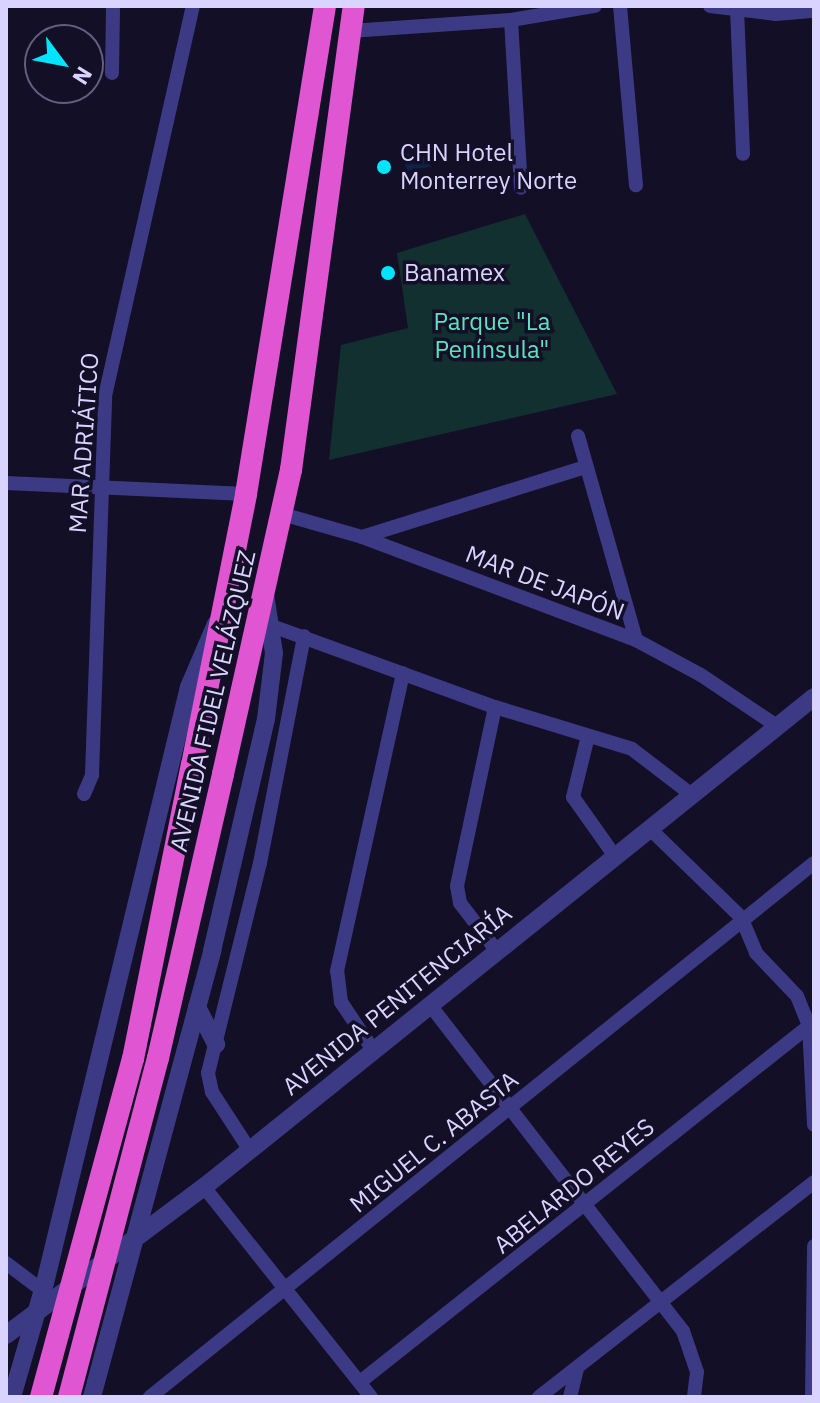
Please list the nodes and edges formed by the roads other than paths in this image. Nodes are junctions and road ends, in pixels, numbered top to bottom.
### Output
1 (113, 6) edge
2 (193, 6) edge
3 (325, 6) edge
4 (354, 6) edge
5 (595, 6) edge
6 (620, 6) edge
7 (710, 6) edge
8 (737, 9) junction
9 (542, 10) edge
10 (814, 11) edge
11 (511, 20) junction
12 (350, 31) junction
13 (112, 73) dead end
14 (743, 154) dead end
15 (636, 185) dead end
16 (521, 188) dead end
17 (578, 436) dead end
18 (585, 467) junction
19 (6, 483) edge
20 (100, 486) junction
21 (246, 494) junction
22 (282, 514) junction
23 (362, 537) junction
24 (265, 594) junction
25 (225, 607) junction
26 (272, 626) junction
27 (304, 636) junction
28 (636, 640) junction
29 (403, 673) junction
30 (814, 697) edge
31 (495, 707) junction
32 (777, 726) junction
33 (588, 736) junction
34 (84, 794) dead end
35 (692, 795) junction
36 (649, 828) junction
37 (614, 855) junction
38 (814, 863) edge
39 (741, 917) junction
40 (496, 950) junction
41 (430, 1005) junction
42 (197, 1007) junction
43 (812, 1023) edge
44 (216, 1044) junction
45 (373, 1050) junction
46 (511, 1109) junction
47 (814, 1125) edge
48 (249, 1149) junction
49 (814, 1182) edge
50 (204, 1187) junction
51 (146, 1195) junction
52 (64, 1199) junction
53 (585, 1206) junction
54 (130, 1242) junction
55 (814, 1246) edge
56 (6, 1263) edge
57 (285, 1289) junction
58 (43, 1291) junction
59 (660, 1299) junction
60 (36, 1313) junction
61 (6, 1335) edge
62 (28, 1338) junction
63 (105, 1342) junction
64 (577, 1368) junction
65 (360, 1382) junction
66 (12, 1397) edge
67 (41, 1397) edge
68 (69, 1397) edge
69 (92, 1397) edge
70 (150, 1397) edge
71 (371, 1397) edge
72 (539, 1397) edge
73 (570, 1397) edge
74 (694, 1397) edge
75 (812, 1397) edge

1 - 13 street
2 - 20 street, MAR ADRIÁTICO
3 - 21 highway, AVENIDA FIDEL VELÁZQUEZ
4 - 12 highway, AVENIDA FIDEL VELÁZQUEZ
5 - 9 street
6 - 15 street
7 - 8 street
8 - 10 street
8 - 14 street
9 - 11 street
11 - 12 street
11 - 16 street
12 - 22 highway, AVENIDA FIDEL VELÁZQUEZ
17 - 18 street
18 - 23 street
18 - 28 street
19 - 20 street
20 - 21 street
20 - 34 street, MAR ADRIÁTICO
21 - 25 highway, AVENIDA FIDEL VELÁZQUEZ
22 - 23 street, MAR DE JAPÓN
22 - 24 highway, AVENIDA FIDEL VELÁZQUEZ
23 - 28 street, MAR DE JAPÓN
24 - 26 street
24 - 68 highway, AVENIDA FIDEL VELÁZQUEZ, bridge
25 - 52 street
25 - 67 highway, AVENIDA FIDEL VELÁZQUEZ, bridge
26 - 27 street
26 - 42 street
27 - 29 street
27 - 44 street
28 - 32 street, MAR DE JAPÓN
29 - 31 street
29 - 45 street
30 - 32 street, AVENIDA PENITENCIARÍA
31 - 33 street
31 - 40 street
32 - 35 street, AVENIDA PENITENCIARÍA
33 - 35 street
33 - 37 street
35 - 36 street, AVENIDA PENITENCIARÍA
36 - 37 street, AVENIDA PENITENCIARÍA
36 - 39 street
37 - 40 street, AVENIDA PENITENCIARÍA
38 - 39 street, MIGUEL C. ABASTA
39 - 43 street
39 - 46 street, MIGUEL C. ABASTA
40 - 41 street, AVENIDA PENITENCIARÍA
41 - 45 street, AVENIDA PENITENCIARÍA
41 - 46 street
42 - 44 street
42 - 51 street
43 - 47 street
43 - 53 street, ABELARDO REYES
44 - 48 street
45 - 48 street, AVENIDA PENITENCIARÍA
46 - 53 street
46 - 57 street, MIGUEL C. ABASTA
48 - 50 street, AVENIDA PENITENCIARÍA
49 - 59 street
50 - 54 street, AVENIDA PENITENCIARÍA
50 - 57 street
51 - 52 street
51 - 54 street
52 - 58 street
53 - 59 street
53 - 65 street, ABELARDO REYES
54 - 60 street, AVENIDA PENITENCIARÍA
54 - 63 street
55 - 75 street
56 - 58 street
57 - 65 street
57 - 70 street, MIGUEL C. ABASTA
58 - 60 street
59 - 64 street
59 - 74 street
60 - 61 street, AVENIDA PENITENCIARÍA
60 - 62 street
62 - 63 street
62 - 66 street
63 - 69 street
64 - 72 street
64 - 73 street
65 - 71 street

